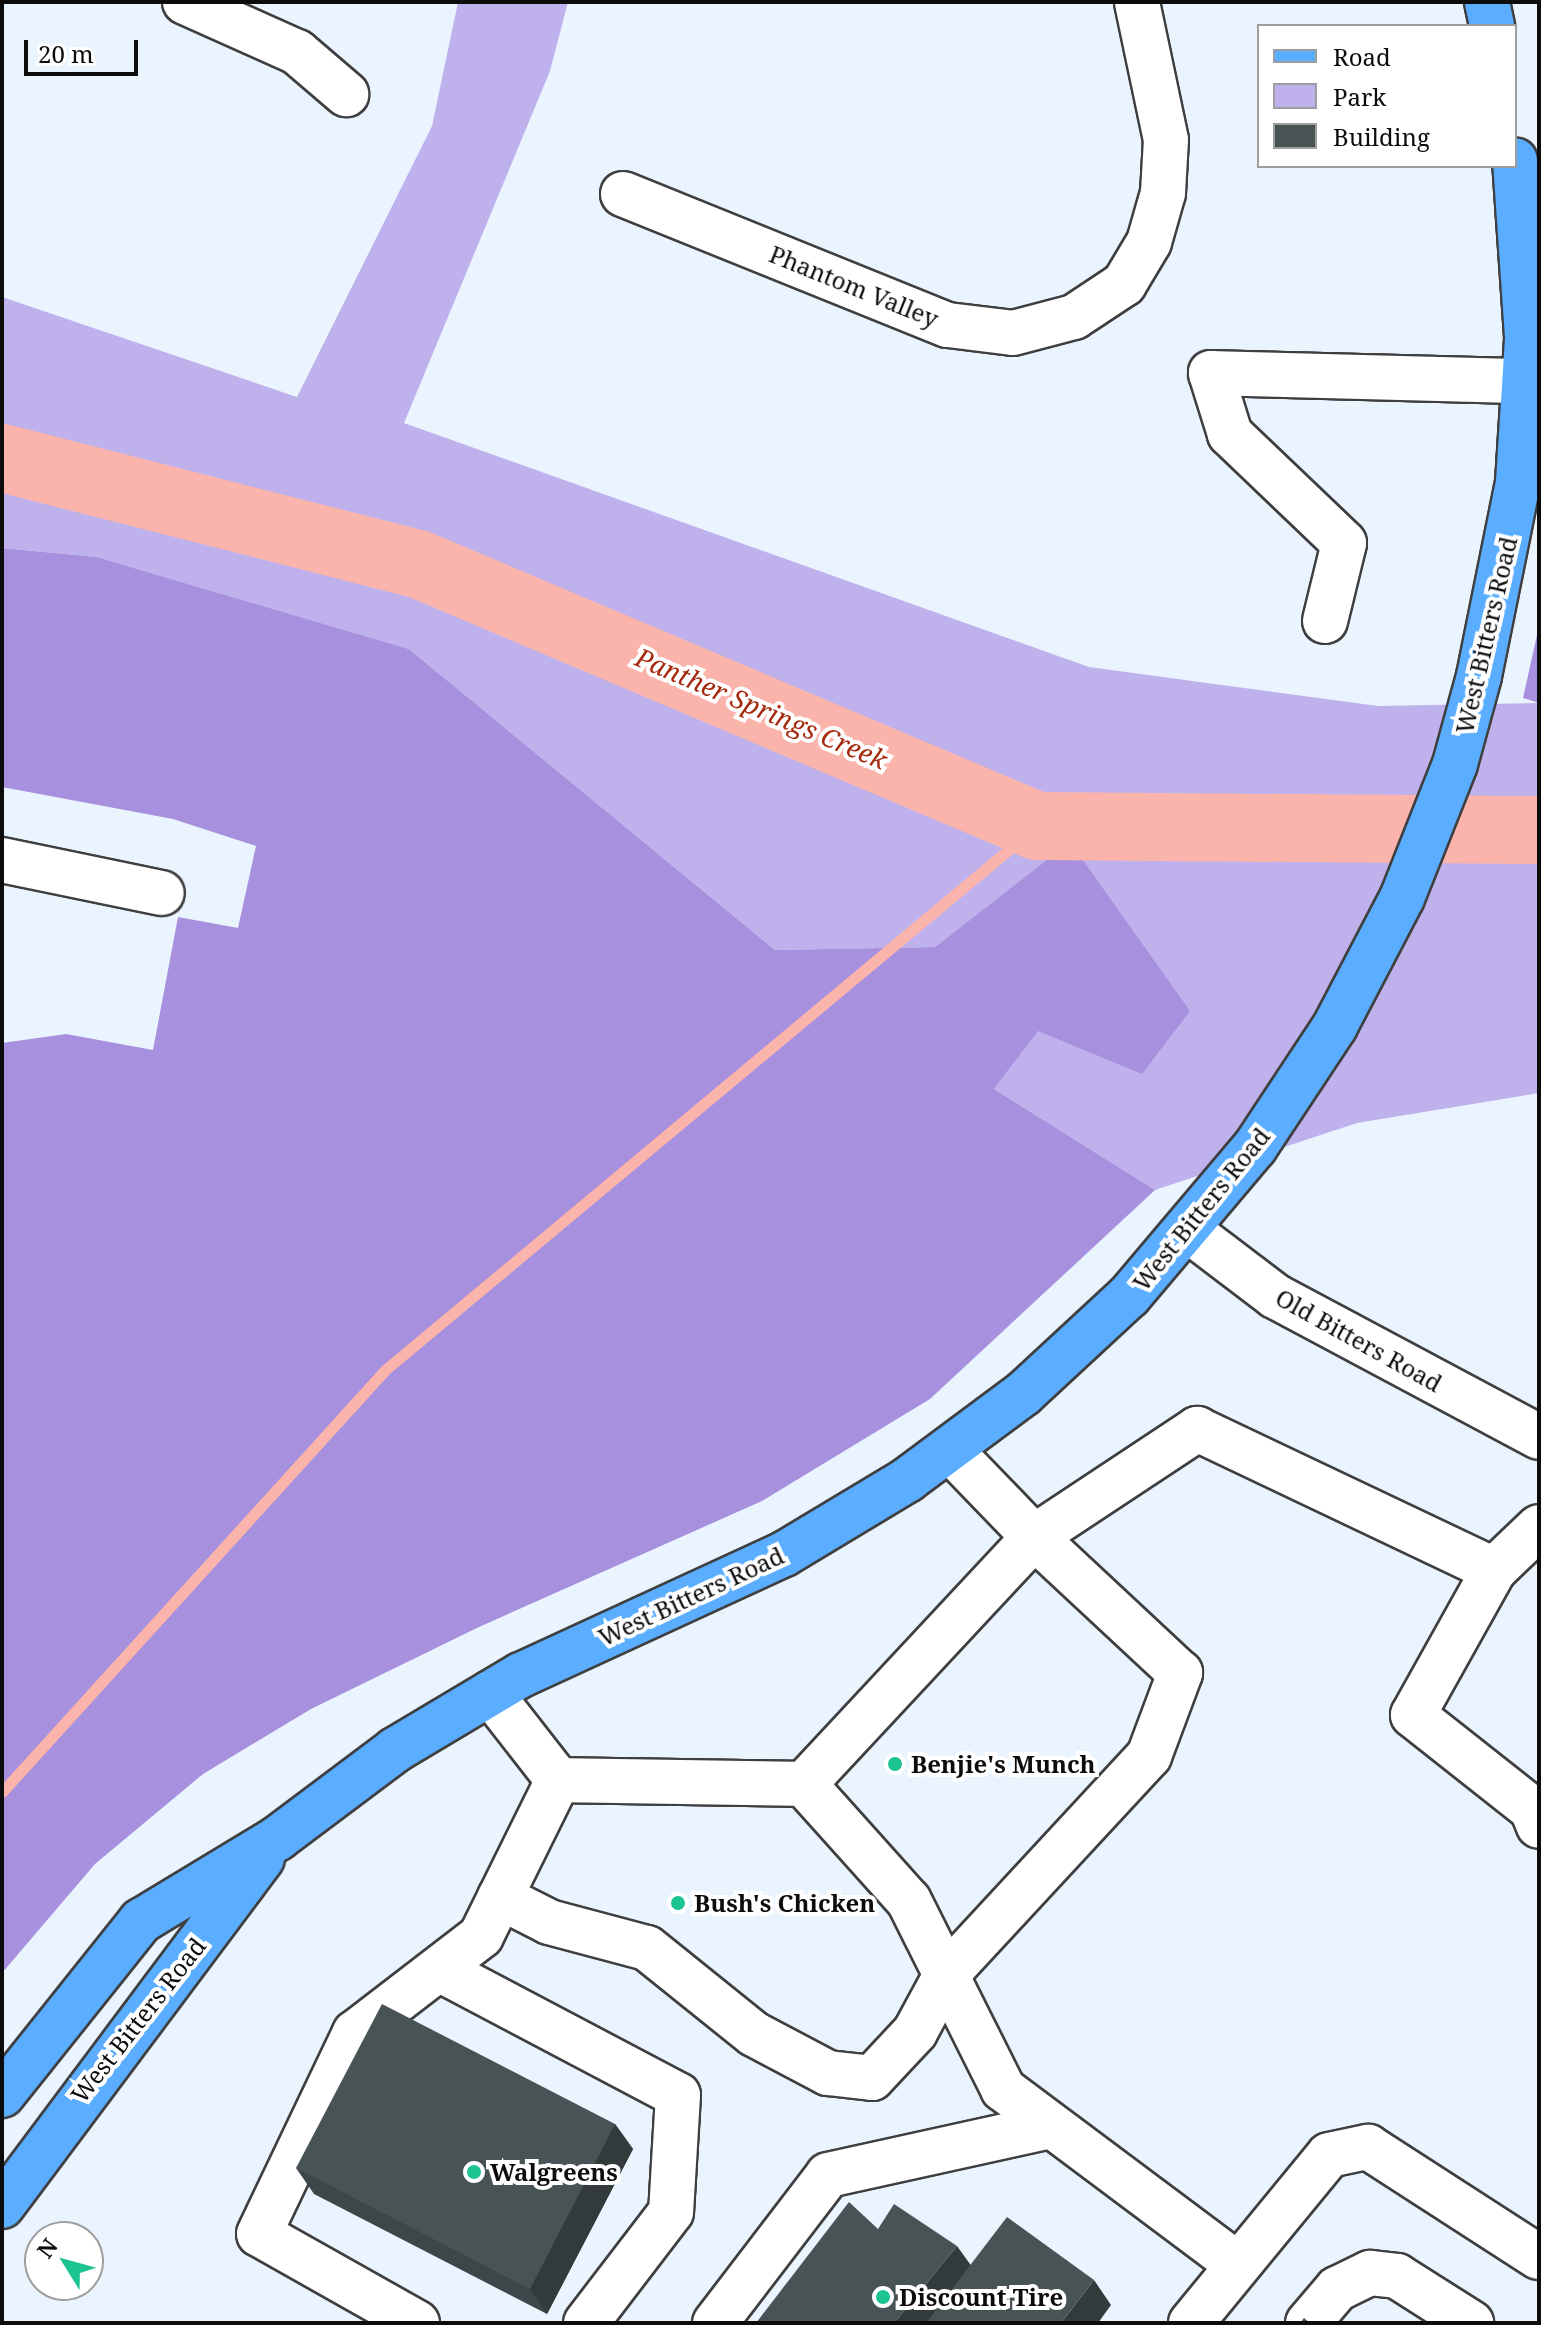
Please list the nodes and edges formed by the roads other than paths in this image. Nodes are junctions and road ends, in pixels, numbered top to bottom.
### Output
1 (1137, 2) edge
2 (1487, 2) edge
3 (203, 5) edge
4 (1492, 24) edge
5 (346, 94) dead end
6 (1515, 168) edge
7 (623, 194) dead end
8 (1523, 381) junction
9 (1325, 621) dead end
10 (2, 860) edge
11 (162, 893) dead end
12 (1187, 1229) junction
13 (1539, 1437) edge
14 (949, 1449) junction
15 (1539, 1527) edge
16 (1034, 1537) junction
17 (1494, 1570) junction
18 (490, 1693) junction
19 (558, 1780) junction
20 (804, 1784) junction
21 (1539, 1826) edge
22 (278, 1838) junction
23 (500, 1897) junction
24 (439, 1969) junction
25 (946, 1975) junction
26 (2, 2095) edge
27 (1051, 2126) junction
28 (2, 2206) edge
29 (1539, 2257) edge
30 (1234, 2262) junction
31 (1397, 2276) junction
32 (417, 2323) edge
33 (586, 2323) edge
34 (715, 2323) edge
35 (1191, 2323) edge
36 (1308, 2323) edge
37 (1338, 2323) edge
38 (1471, 2323) edge

1 - 7 street, Phantom Valley
2 - 4 main road
3 - 5 street
6 - 8 main road, West Bitters Road
8 - 9 street
8 - 12 main road, West Bitters Road
10 - 11 street
12 - 13 street, Old Bitters Road
12 - 14 main road, West Bitters Road
14 - 16 street
14 - 18 main road, West Bitters Road
15 - 17 street
16 - 17 street
16 - 20 street
16 - 25 street
17 - 21 street
18 - 19 street
18 - 22 main road, West Bitters Road
19 - 20 street
19 - 23 street
20 - 25 street
22 - 26 main road, West Bitters Road
22 - 28 main road, West Bitters Road
23 - 24 street
23 - 25 street
24 - 32 street
24 - 33 street
25 - 27 street
27 - 30 street
27 - 34 street
29 - 30 street
30 - 35 street
31 - 36 street
31 - 37 street
31 - 38 street

